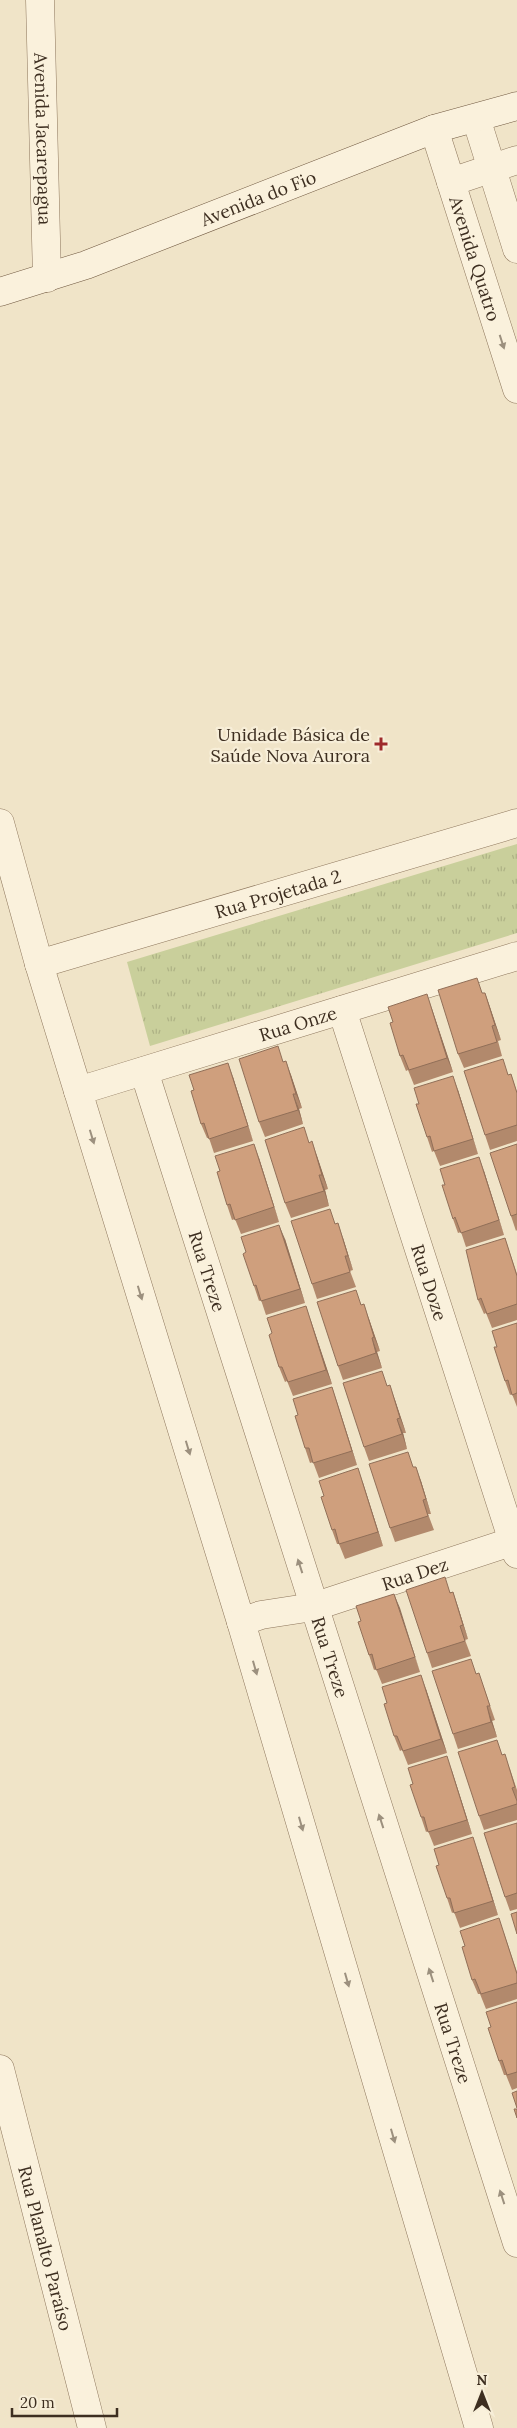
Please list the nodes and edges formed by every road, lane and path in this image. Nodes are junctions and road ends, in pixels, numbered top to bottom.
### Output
1 (40, 0) edge
2 (517, 106) edge
3 (476, 118) junction
4 (434, 129) junction
5 (504, 164) edge
6 (451, 182) junction
7 (509, 195) edge
8 (460, 210) junction
9 (517, 249) edge
10 (47, 278) junction
11 (0, 292) edge
12 (517, 389) edge
13 (0, 823) edge
14 (517, 823) edge
15 (517, 956) edge
16 (39, 964) junction
17 (342, 1010) junction
18 (144, 1071) junction
19 (78, 1091) junction
20 (516, 1546) edge
21 (313, 1606) junction
22 (241, 1622) junction
23 (0, 2069) edge
24 (517, 2243) edge
25 (92, 2428) edge
26 (479, 2428) edge

1 - 10 street, Avenida Jacarepagua
2 - 3 street, Avenida do Fio
3 - 4 street, Avenida do Fio
3 - 5 street
4 - 6 street, Avenida Quatro
4 - 10 street, Avenida do Fio
5 - 6 street
5 - 7 street
6 - 8 street, Avenida Quatro
7 - 8 street
7 - 9 street
8 -> 12 street, Avenida Quatro
10 - 11 street, Avenida do Fio
13 - 16 street
14 - 16 street, Rua Projetada 2
15 - 17 street, Rua Onze
16 - 19 street
17 - 18 street, Rua Onze
17 - 20 street, Rua Doze
18 - 19 street, Rua Onze
21 -> 18 street, Rua Treze
19 -> 22 street
20 - 21 street, Rua Dez
21 - 22 street, Rua Dez
24 -> 21 street, Rua Treze
22 -> 26 street
23 - 25 street, Rua Planalto Paraíso

